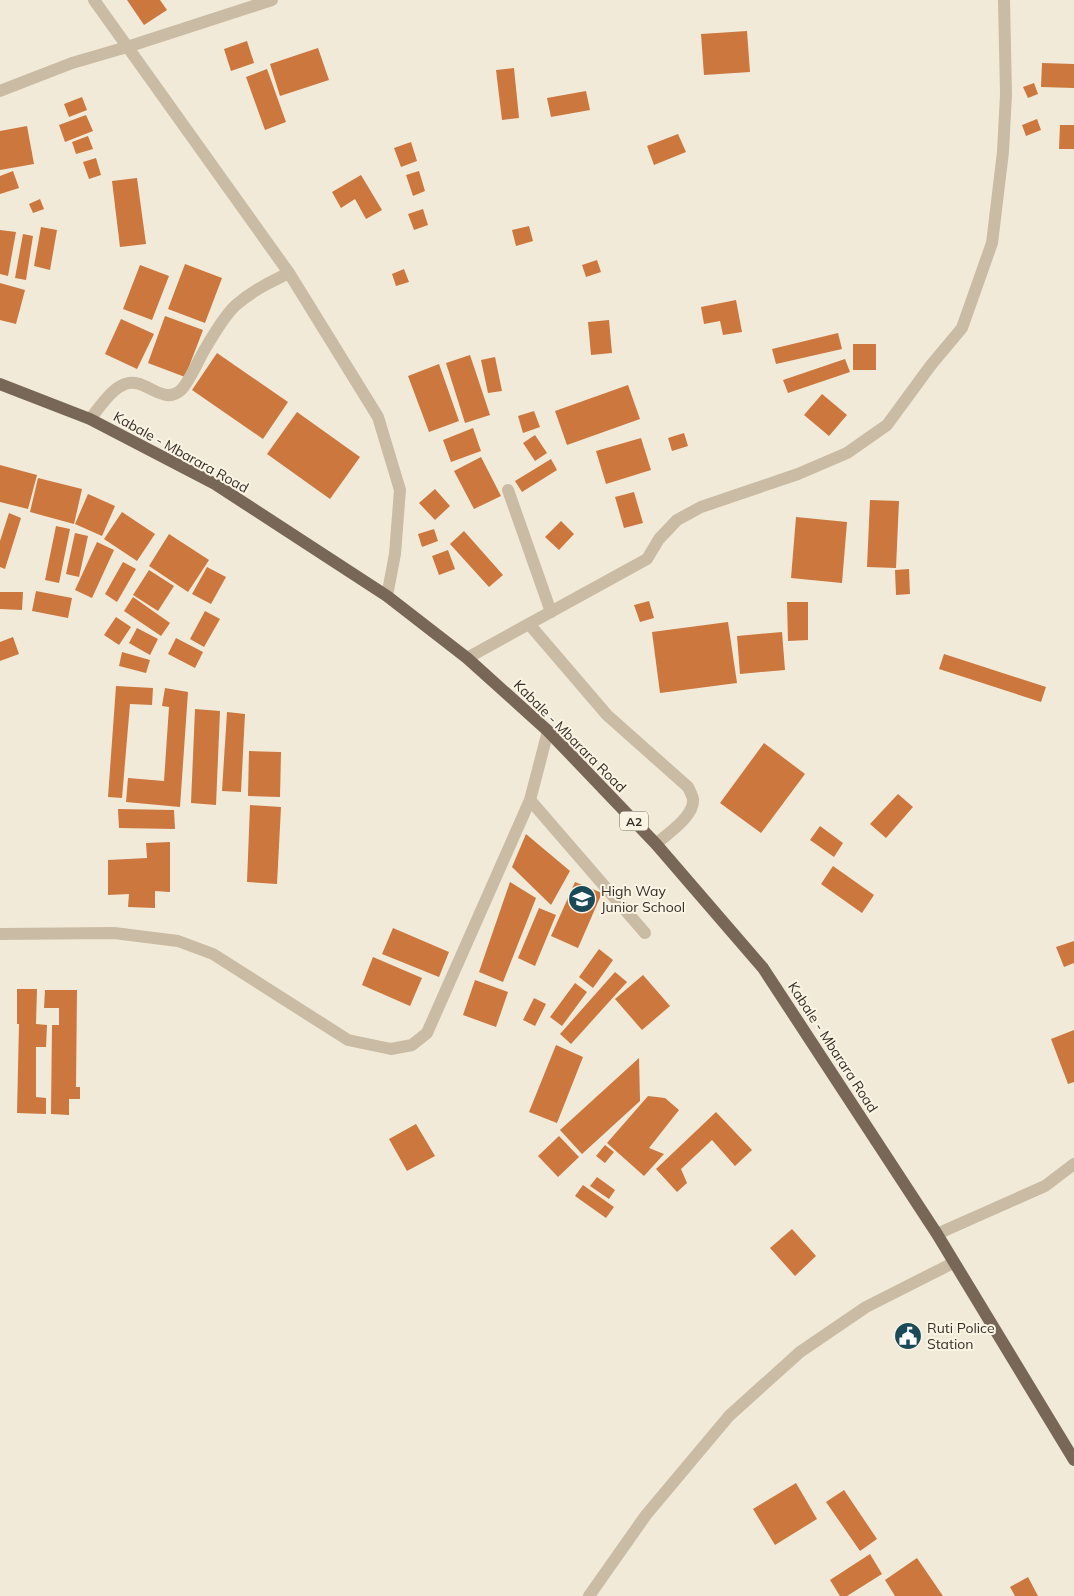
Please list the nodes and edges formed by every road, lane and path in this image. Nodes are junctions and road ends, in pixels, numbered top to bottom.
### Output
1 (94, 0) edge
2 (272, 0) edge
3 (1004, 0) edge
4 (127, 47) junction
5 (0, 91) edge
6 (288, 273) junction
7 (0, 384) edge
8 (90, 419) junction
9 (508, 490) dead end
10 (387, 596) junction
11 (551, 612) junction
12 (529, 624) junction
13 (466, 658) junction
14 (548, 731) junction
15 (530, 800) junction
16 (656, 844) junction
17 (645, 932) dead end
18 (0, 934) edge
19 (1074, 1164) edge
20 (936, 1234) junction
21 (953, 1263) junction
22 (1074, 1460) edge
23 (589, 1596) edge

1 - 4 street
2 - 4 street
3 - 11 street
4 - 5 street
4 - 6 street
6 - 8 street
6 - 10 street
7 - 8 main road, Kabale - Mbarara Road / A2
8 - 10 main road, Kabale - Mbarara Road / A2
9 - 11 street
10 - 13 main road, Kabale - Mbarara Road / A2
11 - 12 street
12 - 13 street
12 - 16 street
13 - 14 main road, Kabale - Mbarara Road / A2
14 - 15 street
14 - 16 main road, Kabale - Mbarara Road / A2
15 - 17 street
15 - 18 street
16 - 20 main road, Kabale - Mbarara Road / A2
19 - 20 street
20 - 21 main road, Kabale - Mbarara Road / A2
21 - 22 main road, Kabale - Mbarara Road / A2
21 - 23 street

